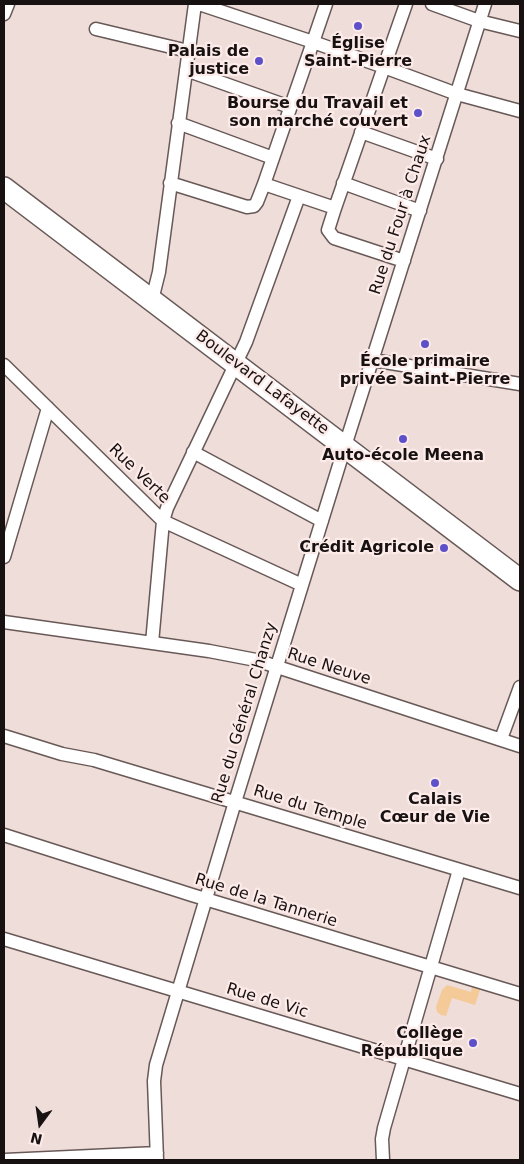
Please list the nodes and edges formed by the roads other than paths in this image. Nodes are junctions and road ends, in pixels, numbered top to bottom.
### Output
1 (8, 4) edge
2 (195, 4) edge
3 (199, 4) edge
4 (326, 4) edge
5 (406, 4) edge
6 (432, 4) edge
7 (485, 4) edge
8 (4, 14) edge
9 (480, 21) junction
10 (96, 29) dead end
11 (520, 31) edge
12 (313, 42) junction
13 (188, 51) junction
14 (384, 67) junction
15 (186, 70) junction
16 (457, 94) junction
17 (290, 107) junction
18 (520, 111) edge
19 (178, 123) junction
20 (361, 132) junction
21 (273, 158) junction
22 (436, 159) junction
23 (4, 178) edge
24 (170, 183) junction
25 (344, 183) junction
26 (264, 184) junction
27 (4, 188) edge
28 (299, 196) junction
29 (335, 208) junction
30 (420, 211) junction
31 (404, 261) junction
32 (153, 295) junction
33 (238, 359) junction
34 (372, 360) junction
35 (4, 365) edge
36 (520, 384) edge
37 (48, 408) junction
38 (346, 441) junction
39 (193, 452) junction
40 (163, 521) junction
41 (322, 521) junction
42 (4, 557) edge
43 (520, 568) edge
44 (520, 580) edge
45 (302, 585) junction
46 (4, 622) edge
47 (152, 643) junction
48 (277, 667) junction
49 (520, 687) edge
50 (4, 736) edge
51 (501, 739) junction
52 (520, 746) edge
53 (235, 802) junction
54 (4, 835) edge
55 (459, 870) junction
56 (520, 888) edge
57 (205, 899) junction
58 (4, 939) edge
59 (431, 967) junction
60 (177, 991) junction
61 (520, 994) edge
62 (404, 1059) junction
63 (520, 1094) edge
64 (157, 1157) edge
65 (4, 1159) edge
66 (383, 1160) edge

1 - 8 street
2 - 13 street
3 - 12 street
4 - 12 street
5 - 14 street
6 - 9 street
7 - 9 street, Rue du Four à Chaux
9 - 11 street
9 - 16 street, Rue du Four à Chaux
10 - 13 street
12 - 14 street
12 - 17 street
13 - 15 street
14 - 16 street
14 - 20 street
15 - 17 street
15 - 19 street
16 - 18 street
16 - 22 street, Rue du Four à Chaux
17 - 21 street
19 - 21 street
19 - 24 street
20 - 22 street
20 - 25 street
21 - 26 street
22 - 30 street, Rue du Four à Chaux
23 - 32 main road, Boulevard Lafayette
24 - 26 street
24 - 32 street
25 - 29 street
25 - 30 street
26 - 28 street
27 - 32 main road, Boulevard Lafayette
28 - 29 street
28 - 33 street
29 - 31 street
30 - 31 street, Rue du Four à Chaux
31 - 34 street, Rue du Four à Chaux
32 - 33 main road, Boulevard Lafayette
33 - 38 main road, Boulevard Lafayette
33 - 39 street
34 - 36 street
34 - 38 street, Rue du Four à Chaux
35 - 37 street, Rue Verte
37 - 40 street, Rue Verte
37 - 42 street
38 - 41 street, Rue du Général Chanzy
38 - 43 main road, Boulevard Lafayette
38 - 44 main road, Boulevard Lafayette
39 - 40 street
39 - 41 street
40 - 45 street, Rue Verte
40 - 47 street
41 - 45 street, Rue du Général Chanzy
45 - 48 street, Rue du Général Chanzy
46 - 47 street, Rue Neuve
47 - 48 street, Rue Neuve
48 - 51 street, Rue Neuve
48 - 53 street, Rue du Général Chanzy
49 - 51 street
50 - 53 street, Rue du Temple
51 - 52 street, Rue Neuve
53 - 55 street, Rue du Temple
53 - 57 street, Rue du Général Chanzy
54 - 57 street, Rue de la Tannerie
55 - 56 street, Rue du Temple
55 - 59 street
57 - 59 street, Rue de la Tannerie
57 - 60 street, Rue du Général Chanzy
58 - 60 street, Rue de Vic
59 - 61 street, Rue de la Tannerie
59 - 62 street
60 - 62 street, Rue de Vic
60 - 64 street, Rue du Général Chanzy
62 - 63 street, Rue de Vic
62 - 66 street
64 - 65 street

